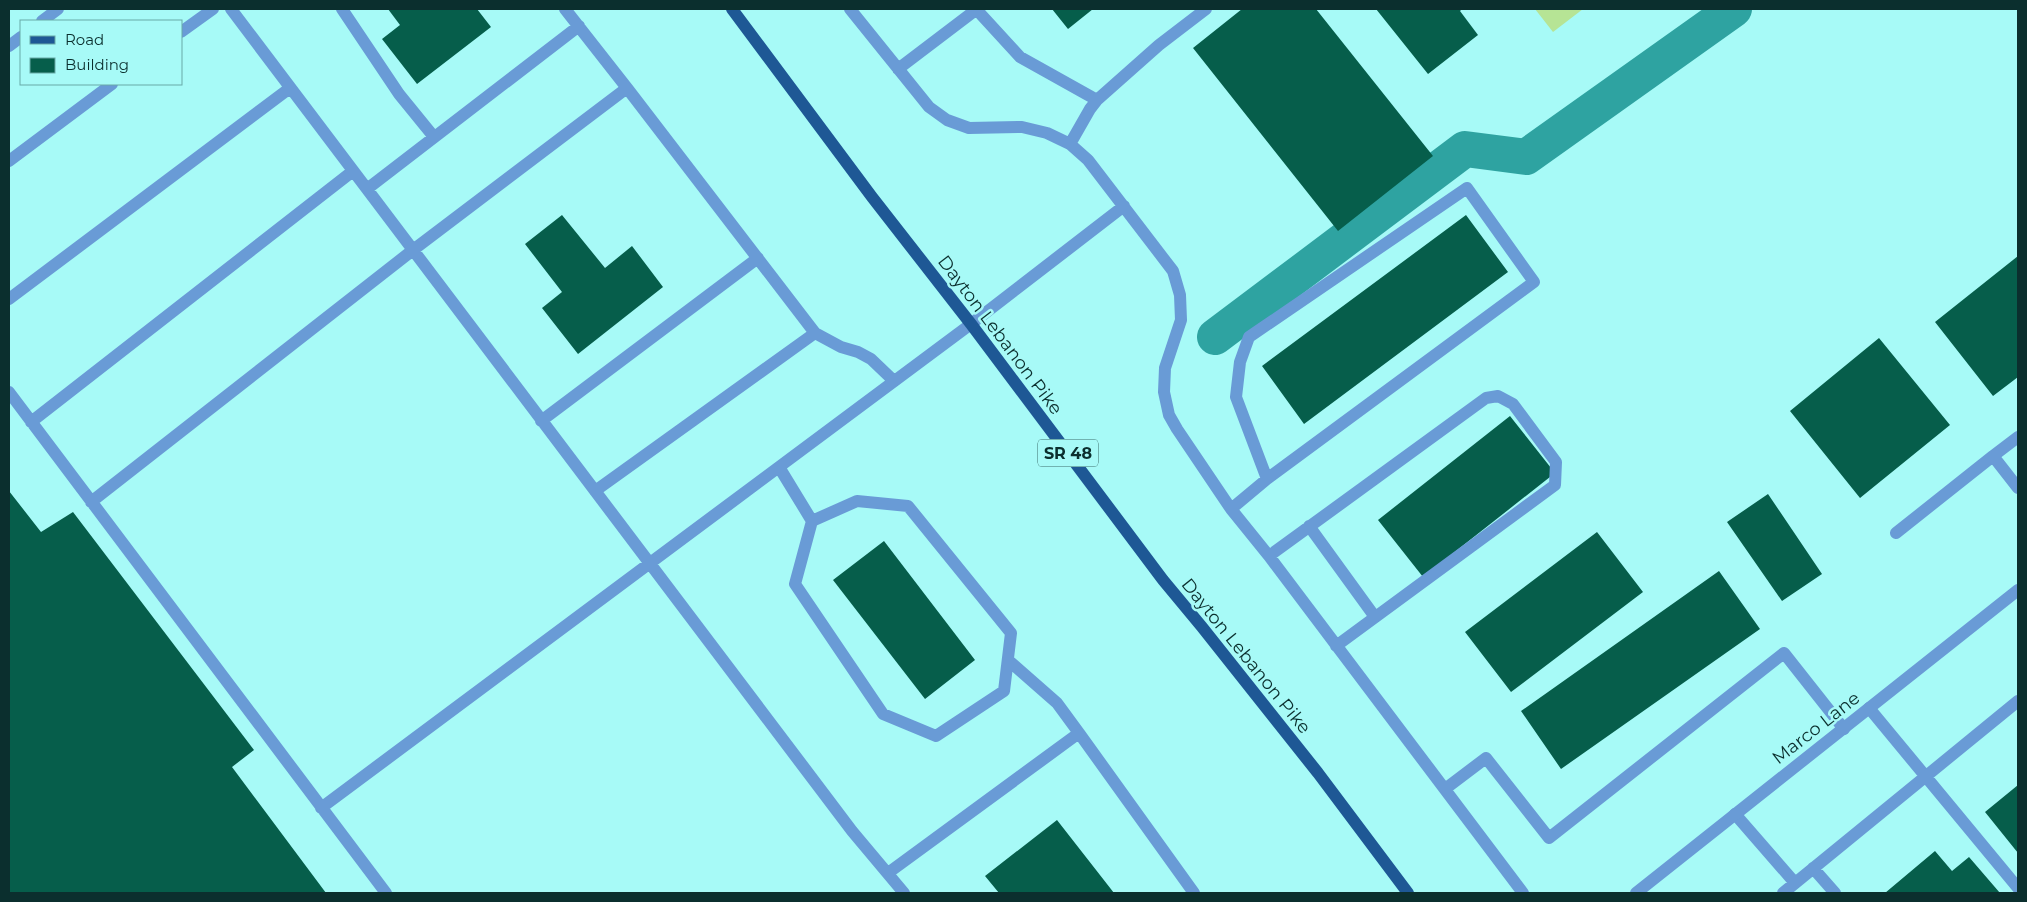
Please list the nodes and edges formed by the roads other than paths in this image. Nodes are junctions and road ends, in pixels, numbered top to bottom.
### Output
1 (58, 9) edge
2 (213, 9) edge
3 (231, 9) edge
4 (342, 9) edge
5 (564, 9) edge
6 (732, 9) edge
7 (850, 9) edge
8 (977, 9) edge
9 (1206, 9) edge
10 (43, 20) edge
11 (579, 26) junction
12 (182, 31) edge
13 (20, 38) edge
14 (9, 46) edge
15 (898, 69) junction
16 (111, 85) edge
17 (290, 88) junction
18 (627, 88) junction
19 (1097, 100) junction
20 (434, 137) junction
21 (1070, 144) junction
22 (9, 161) edge
23 (353, 171) junction
24 (367, 189) junction
25 (1124, 206) junction
26 (413, 250) junction
27 (758, 258) junction
28 (9, 299) edge
29 (971, 324) junction
30 (815, 333) junction
31 (894, 381) junction
32 (9, 392) edge
33 (541, 420) junction
34 (31, 422) junction
35 (2018, 437) edge
36 (1993, 456) junction
37 (779, 466) junction
38 (1267, 480) junction
39 (2018, 488) edge
40 (594, 492) junction
41 (91, 502) junction
42 (1230, 509) junction
43 (812, 521) junction
44 (1309, 526) junction
45 (1896, 533) dead end
46 (1269, 556) junction
47 (649, 564) junction
48 (2018, 590) edge
49 (1376, 617) junction
50 (1336, 646) junction
51 (1008, 660) junction
52 (2018, 701) edge
53 (1869, 708) junction
54 (1844, 729) junction
55 (1079, 733) junction
56 (1926, 776) junction
57 (1444, 789) junction
58 (321, 808) junction
59 (1735, 814) junction
60 (1813, 868) junction
61 (888, 873) junction
62 (1795, 883) junction
63 (2018, 888) edge
64 (386, 893) edge
65 (904, 893) edge
66 (1194, 893) edge
67 (1408, 893) edge
68 (1523, 893) edge
69 (1636, 893) edge
70 (1783, 893) edge
71 (1835, 893) edge

1 - 10 street
2 - 12 street
3 - 17 street
4 - 20 street
5 - 11 street
6 - 29 main road, Dayton Lebanon Pike / SR 48
7 - 15 street
8 - 15 street
8 - 19 street
9 - 19 street
11 - 18 street
11 - 20 street
13 - 14 street
15 - 21 street
16 - 22 street
17 - 23 street
17 - 28 street
18 - 26 street
18 - 27 street
19 - 21 street
20 - 24 street
21 - 25 street
23 - 24 street
23 - 34 street
24 - 26 street
25 - 29 street
25 - 42 street
26 - 33 street
26 - 41 street
27 - 30 street
27 - 33 street
29 - 31 street
29 - 67 main road, Dayton Lebanon Pike / SR 48
30 - 31 street
30 - 40 street
31 - 37 street
32 - 34 street
33 - 40 street
34 - 41 street
35 - 36 street
36 - 39 street
36 - 45 street
37 - 43 street
37 - 47 street
38 - 38 street
38 - 42 street
40 - 47 street
41 - 58 street
42 - 46 street
43 - 51 street
43 - 51 street
44 - 46 street
44 - 49 street
44 - 49 street
46 - 50 street
47 - 58 street
47 - 61 street
48 - 53 street, Marco Lane
49 - 50 street
50 - 57 street
51 - 55 street
52 - 56 street
53 - 54 street, Marco Lane
53 - 56 street
54 - 57 street
54 - 59 street, Marco Lane
55 - 61 street
55 - 66 street
56 - 60 street
56 - 63 street
57 - 68 street
58 - 64 street
59 - 62 street
59 - 69 street, Marco Lane
60 - 62 street
60 - 71 street
61 - 65 street
62 - 70 street

